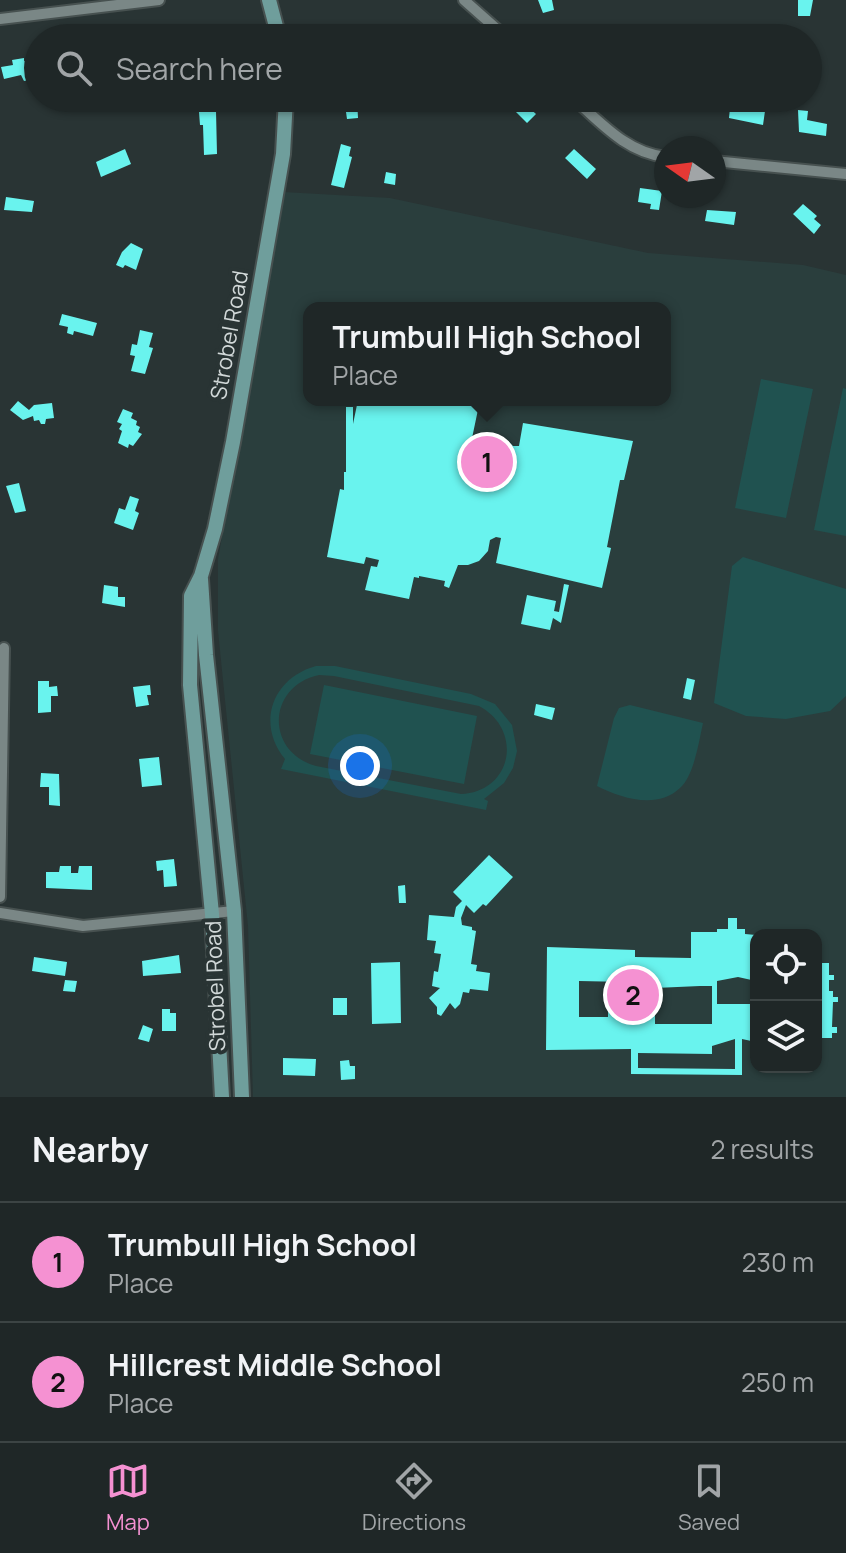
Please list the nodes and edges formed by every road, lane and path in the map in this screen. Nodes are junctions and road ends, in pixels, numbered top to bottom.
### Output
1 (159, 0) edge
2 (269, 0) edge
3 (468, 1) edge
4 (0, 19) edge
5 (275, 24) edge
6 (492, 24) edge
7 (285, 112) edge
8 (588, 112) edge
9 (654, 155) edge
10 (726, 162) edge
11 (846, 174) edge
12 (201, 576) junction
13 (4, 648) dead end
14 (209, 683) junction
15 (190, 685) junction
16 (0, 897) edge
17 (234, 911) junction
18 (0, 913) edge
19 (212, 914) junction
20 (222, 1097) edge
21 (242, 1097) edge

1 - 4 street
2 - 5 street
3 - 6 street
7 - 12 street, Strobel Road
8 - 9 street
10 - 11 street
12 - 14 street, Strobel Road
12 - 15 street, Strobel Road
13 - 16 street
14 - 15 street
14 - 17 street, Strobel Road
15 - 19 street, Strobel Road
17 - 19 street
17 - 21 street, Strobel Road
18 - 19 street
19 - 20 street, Strobel Road

